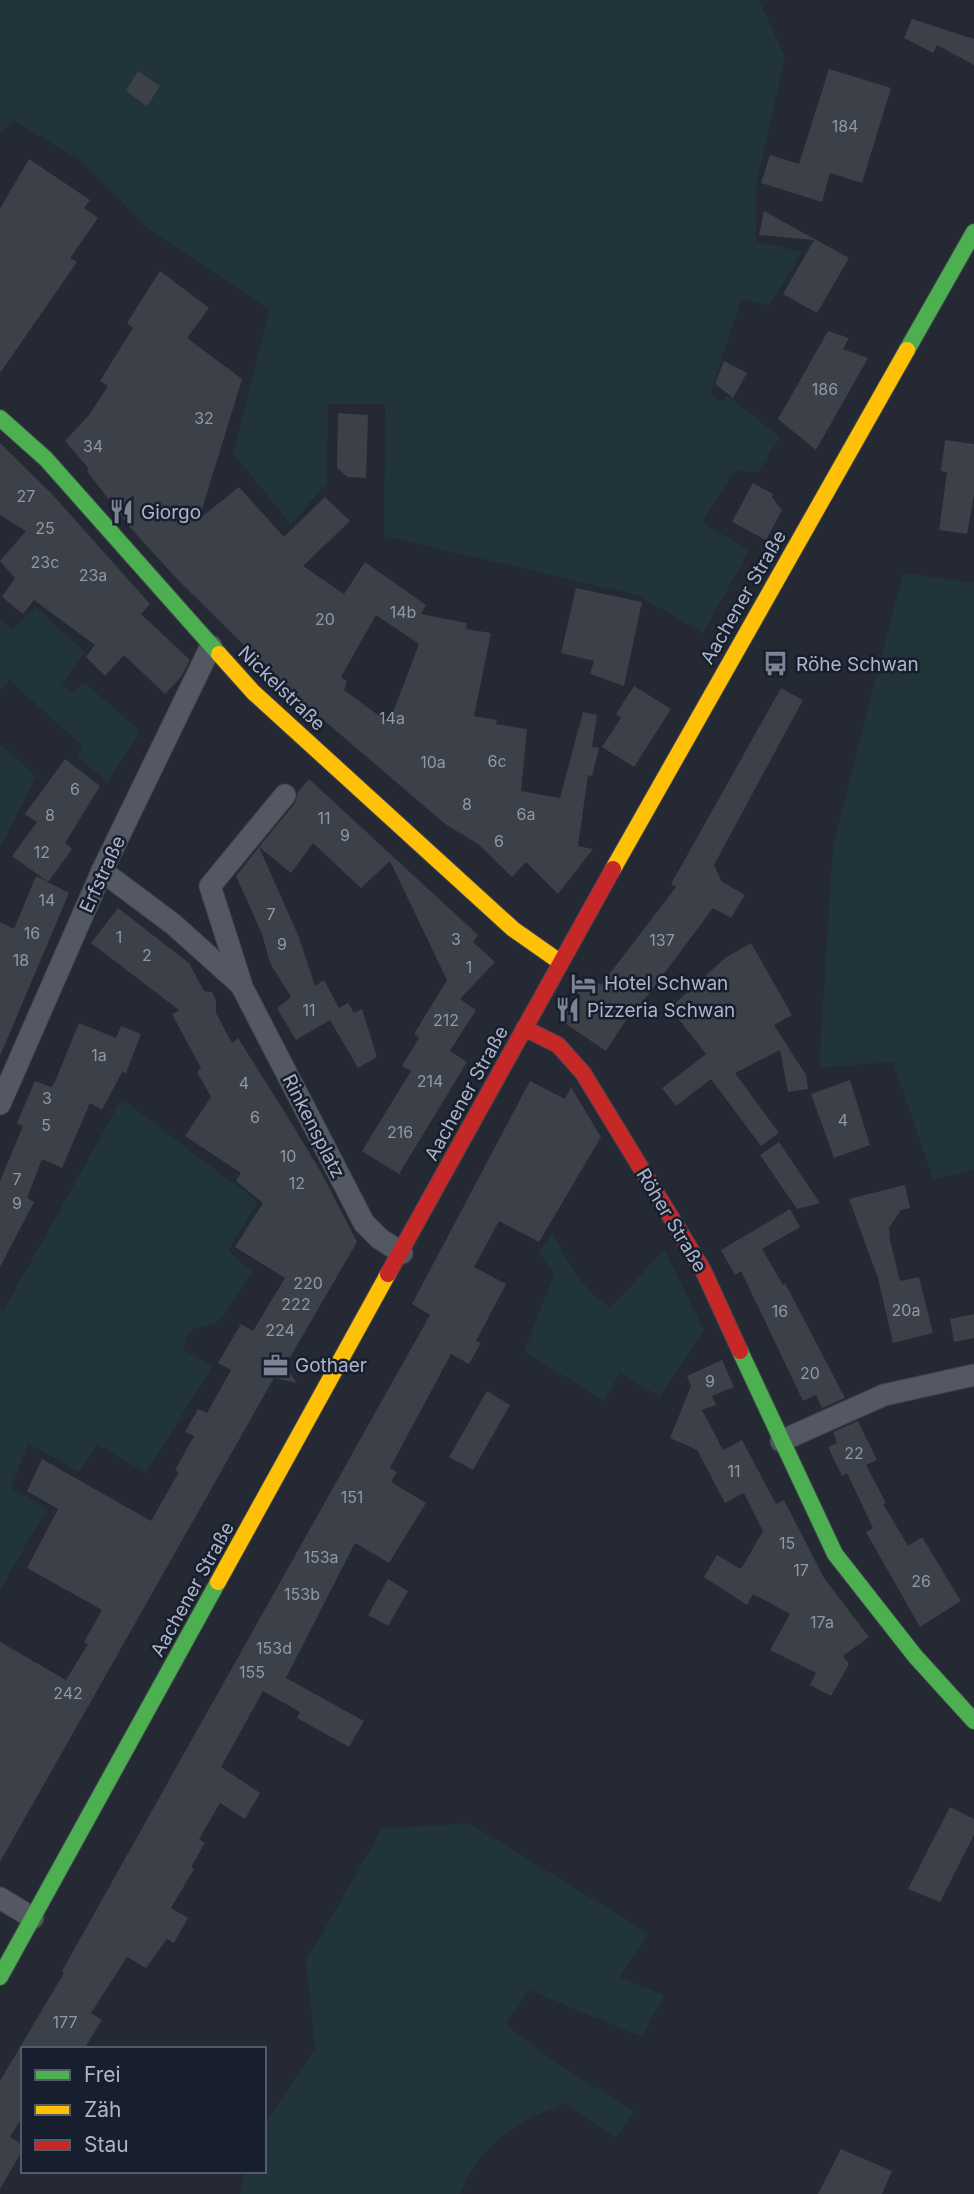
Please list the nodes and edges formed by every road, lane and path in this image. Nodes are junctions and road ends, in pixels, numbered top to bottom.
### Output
1 (974, 232) edge
2 (0, 418) edge
3 (211, 646) junction
4 (285, 795) dead end
5 (102, 871) junction
6 (560, 962) junction
7 (241, 985) junction
8 (524, 1028) junction
9 (0, 1104) edge
10 (402, 1253) junction
11 (974, 1375) edge
12 (781, 1441) junction
13 (974, 1721) edge
14 (0, 1898) edge
15 (33, 1919) junction
16 (0, 1977) edge

1 - 6 main road, Aachener Straße
2 - 3 main road, Nickelstraße
3 - 5 street, Erfstraße
3 - 6 main road, Nickelstraße
4 - 7 street, Rinkensplatz
5 - 7 street, Rinkensplatz
5 - 9 street, Erfstraße
6 - 8 main road, Aachener Straße
7 - 10 street, Rinkensplatz
8 - 10 main road, Aachener Straße
8 - 12 main road, Röher Straße
10 - 15 main road, Aachener Straße
11 - 12 street
12 - 13 main road, Röher Straße
14 - 15 street
15 - 16 main road, Aachener Straße

